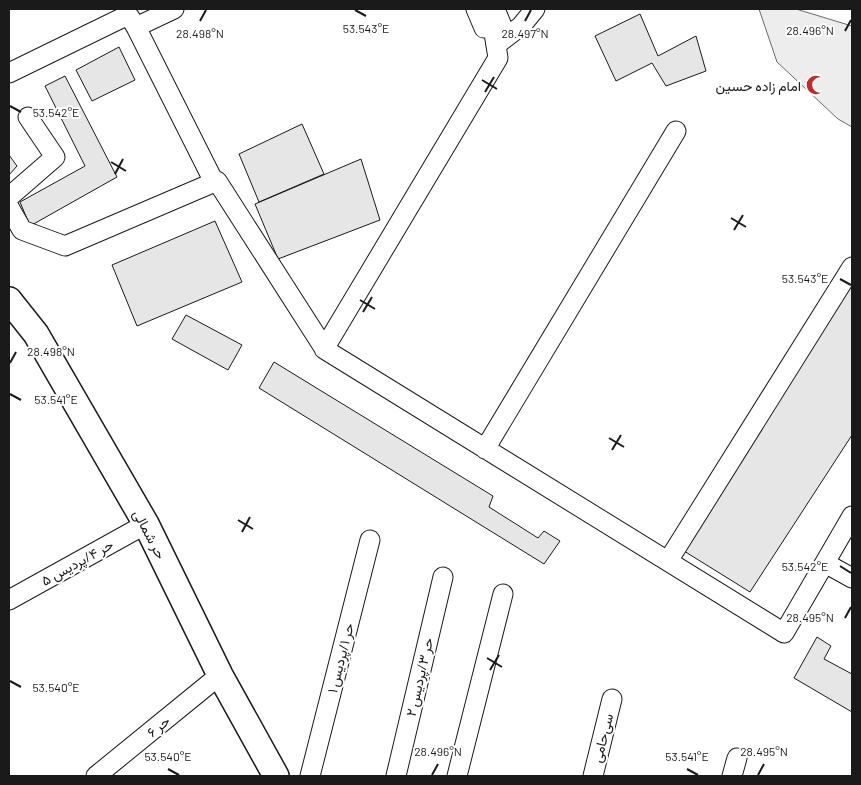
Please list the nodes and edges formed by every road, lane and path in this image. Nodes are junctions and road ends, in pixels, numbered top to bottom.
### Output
1 (174, 9) edge
2 (476, 9) edge
3 (535, 9) edge
4 (129, 17) edge
5 (494, 27) edge
6 (9, 73) edge
7 (28, 117) dead end
8 (676, 131) dead end
9 (214, 182) junction
10 (9, 197) edge
11 (9, 208) edge
12 (852, 267) edge
13 (9, 300) edge
14 (324, 348) junction
15 (485, 448) junction
16 (852, 516) edge
17 (146, 524) junction
18 (370, 540) dead end
19 (668, 561) junction
20 (825, 563) junction
21 (442, 577) dead end
22 (852, 578) edge
23 (503, 594) dead end
24 (9, 600) edge
25 (220, 675) junction
26 (612, 699) dead end
27 (737, 758) dead end
28 (96, 776) edge
29 (276, 776) edge
30 (310, 776) edge
31 (396, 776) edge
32 (457, 776) edge
33 (593, 776) edge
34 (732, 776) edge

1 - 4 street
2 - 5 street
3 - 5 street
4 - 6 street
4 - 9 street
5 - 14 street
7 - 10 street
8 - 15 street
9 - 11 street
9 - 14 street
12 - 19 street
13 - 17 main road, حر شمالی
14 - 15 street
15 - 19 street
16 - 20 street
17 - 24 street, حر ۴/پردیس ۵
17 - 25 main road, حر شمالی
18 - 30 street, حر ۱/پردیس ۱
19 - 20 street
20 - 22 street
21 - 31 street, حر ۳/پردیس ۲
23 - 32 street
25 - 28 street, حر ۶
25 - 29 main road, حر شمالی
26 - 33 street, سی‌حامی
27 - 34 street

